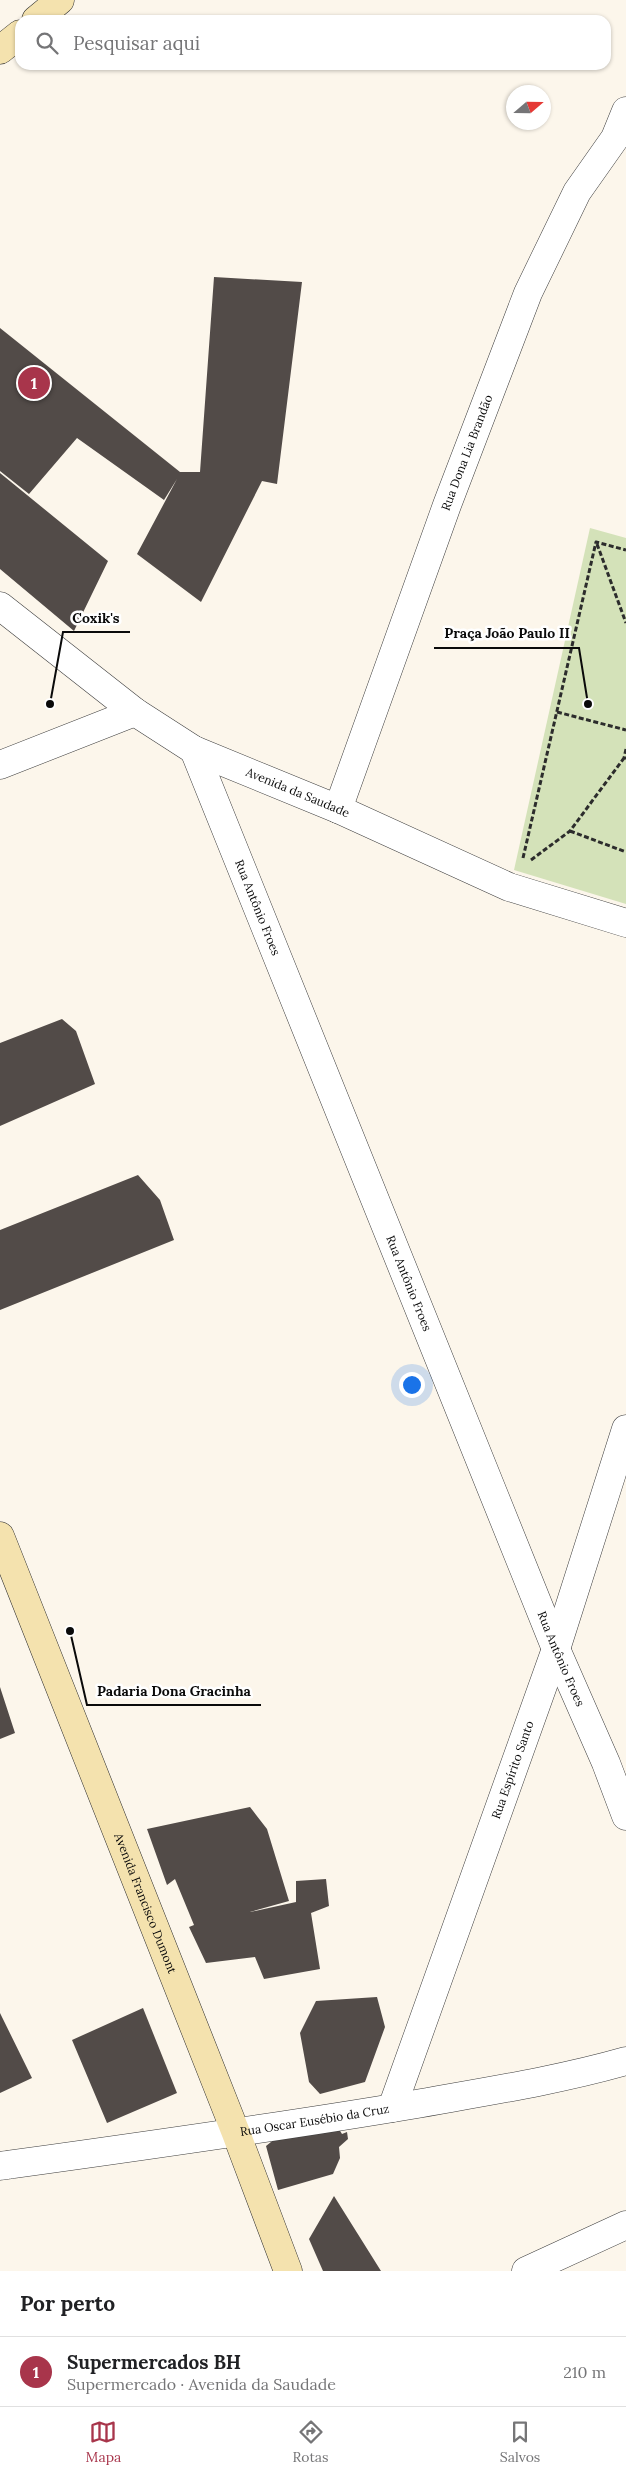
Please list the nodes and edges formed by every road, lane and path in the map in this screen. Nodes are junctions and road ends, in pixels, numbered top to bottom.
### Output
1 (60, 0) edge
2 (42, 15) edge
3 (15, 38) edge
4 (0, 50) edge
5 (626, 111) edge
6 (596, 542) junction
7 (626, 550) edge
8 (0, 606) edge
9 (626, 623) edge
10 (135, 712) junction
11 (556, 712) junction
12 (626, 730) edge
13 (626, 749) edge
14 (194, 750) junction
15 (625, 758) edge
16 (0, 765) edge
17 (338, 809) junction
18 (570, 831) junction
19 (626, 852) edge
20 (523, 859) dead end
21 (528, 863) dead end
22 (626, 924) edge
23 (626, 1429) edge
24 (0, 1536) edge
25 (556, 1649) junction
26 (616, 1762) edge
27 (626, 1816) edge
28 (626, 2061) edge
29 (392, 2108) junction
30 (236, 2133) junction
31 (0, 2166) edge
32 (626, 2225) edge
33 (288, 2271) edge
34 (526, 2271) edge

1 - 2 street
3 - 4 street
5 - 17 street, Rua Dona Lia Brandão
6 - 7 path
6 - 9 path
6 - 11 path
8 - 10 street, Avenida da Saudade
10 - 14 street, Avenida da Saudade
10 - 16 street
11 - 12 path
11 - 20 path
13 - 15 path
14 - 17 street, Avenida da Saudade
14 - 25 street, Rua Antônio Froes
15 - 18 path
17 - 22 street, Avenida da Saudade
18 - 19 path
18 - 21 path
23 - 25 street, Rua Espírito Santo
24 - 30 street, Avenida Francisco Dumont
25 - 26 street, Rua Antônio Froes
25 - 29 street, Rua Espírito Santo
26 - 27 street, Rua Antônio Froes
28 - 29 street, Rua Oscar Eusébio da Cruz
29 - 30 street, Rua Oscar Eusébio da Cruz
30 - 31 street, Rua Oscar Eusébio da Cruz
30 - 33 street, Avenida Francisco Dumont
32 - 34 street

